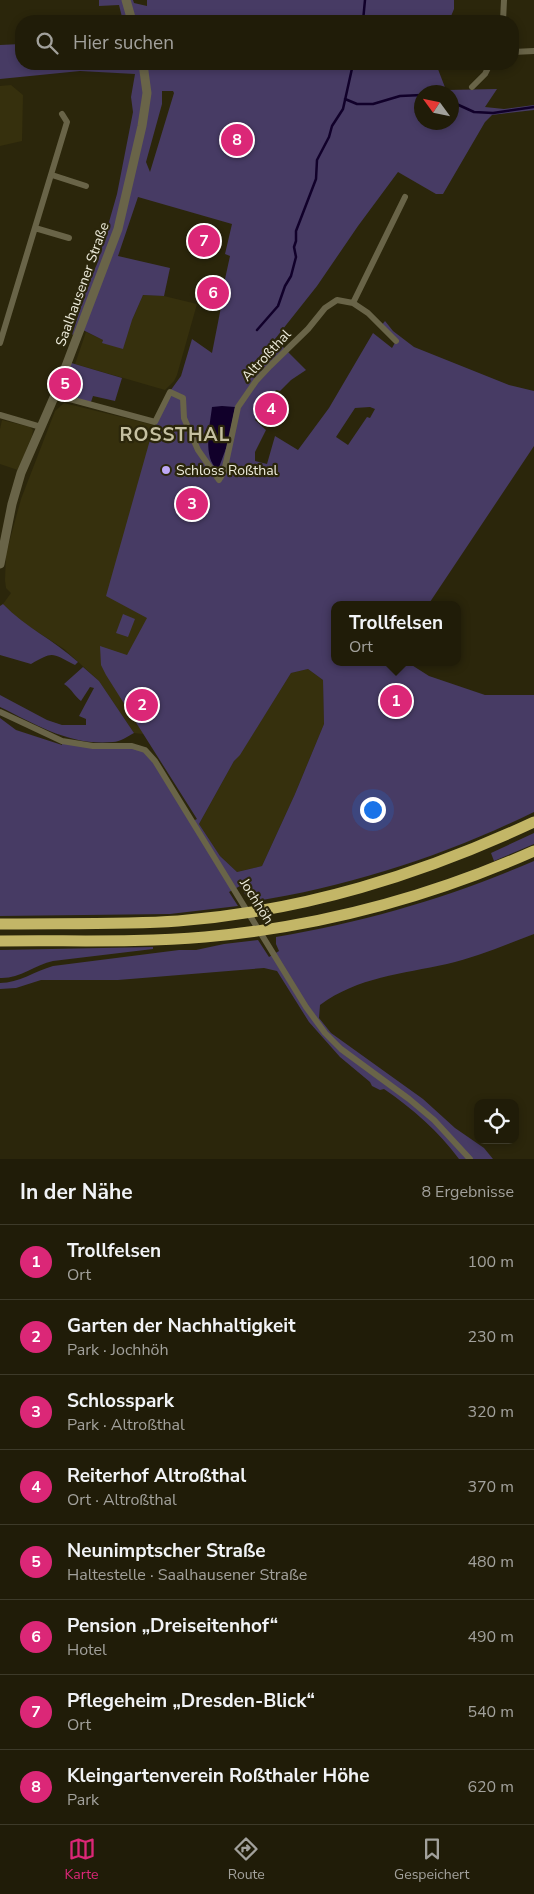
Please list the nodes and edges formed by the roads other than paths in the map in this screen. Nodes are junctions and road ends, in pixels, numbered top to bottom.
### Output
1 (126, 0) edge
2 (504, 0) edge
3 (130, 15) edge
4 (504, 15) edge
5 (534, 51) edge
6 (519, 52) edge
7 (144, 70) edge
8 (487, 70) edge
9 (472, 87) dead end
10 (62, 114) dead end
11 (52, 175) junction
12 (86, 186) dead end
13 (405, 197) dead end
14 (35, 228) junction
15 (69, 238) dead end
16 (353, 303) junction
17 (396, 341) dead end
18 (0, 343) edge
19 (55, 395) junction
20 (0, 415) edge
21 (40, 427) junction
22 (0, 564) edge
23 (0, 712) edge
24 (534, 822) edge
25 (534, 851) edge
26 (0, 924) edge
27 (0, 941) edge
28 (470, 1159) edge

1 - 3 street
2 - 4 street
5 - 6 street
7 - 19 street, Saalhausener Straße
8 - 9 street
10 - 11 street
11 - 12 street
11 - 14 street
13 - 16 street
14 - 15 street
14 - 18 street
16 - 17 street
16 - 19 street, Altroßthal
19 - 21 street, Saalhausener Straße
20 - 21 street
21 - 22 street, Saalhausener Straße
23 - 28 street, Jochhöh
24 - 26 highway
25 - 27 highway

